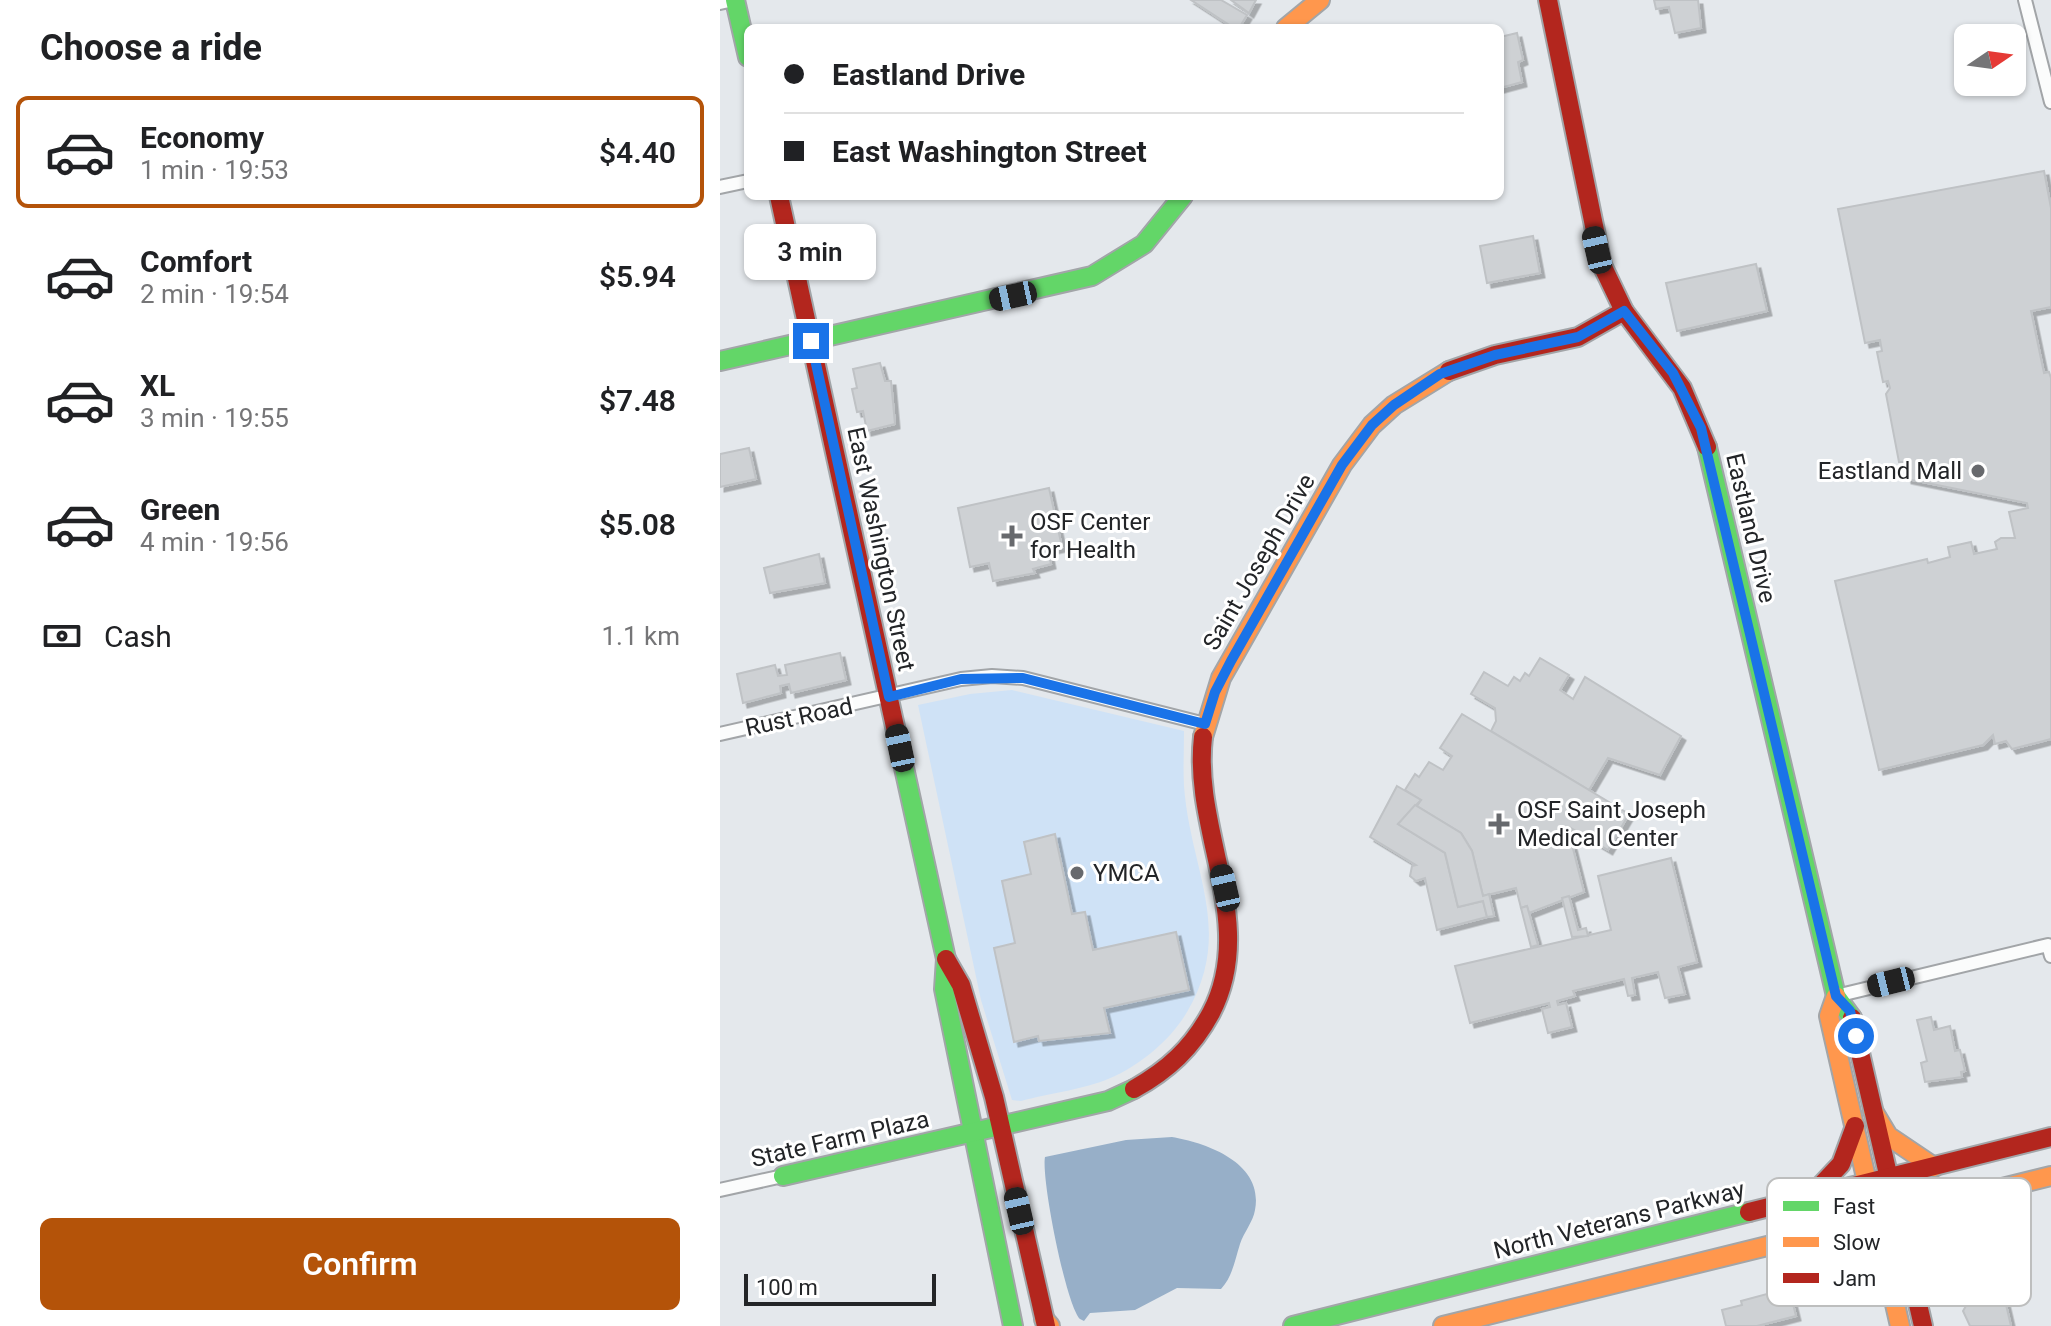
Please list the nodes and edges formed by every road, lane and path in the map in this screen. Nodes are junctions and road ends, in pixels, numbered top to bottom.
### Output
1 (735, 0) edge
2 (1320, 0) edge
3 (1548, 0) edge
4 (2025, 0) edge
5 (720, 3) edge
6 (1291, 24) edge
7 (744, 39) edge
8 (2051, 102) edge
9 (744, 182) edge
10 (720, 187) edge
11 (780, 200) edge
12 (1180, 200) edge
13 (1624, 311) junction
14 (811, 341) junction
15 (720, 361) edge
16 (889, 697) junction
17 (1205, 724) junction
18 (720, 734) edge
19 (2051, 956) edge
20 (946, 959) junction
21 (1836, 996) junction
22 (1873, 1111) junction
23 (1000, 1125) junction
24 (1855, 1126) junction
25 (971, 1134) junction
26 (2051, 1137) edge
27 (1934, 1167) junction
28 (783, 1176) joint
29 (2051, 1176) edge
30 (1828, 1178) edge
31 (1866, 1178) edge
32 (1889, 1178) joint
33 (2031, 1181) edge
34 (720, 1190) edge
35 (1767, 1208) edge
36 (1767, 1246) edge
37 (1896, 1306) edge
38 (1918, 1306) edge
39 (1047, 1324) edge
40 (1013, 1326) edge
41 (1293, 1326) edge
42 (1443, 1326) edge
43 (1900, 1326) edge
44 (1923, 1326) edge

1 - 5 street
1 - 7 main road
2 - 6 main road
3 - 13 main road, Eastland Drive
4 - 8 street
9 - 10 street
11 - 14 main road, East Washington Street
12 - 14 main road
13 - 17 main road, Saint Joseph Drive
13 - 21 main road, Eastland Drive
14 - 15 main road
14 - 16 main road, East Washington Street
16 - 17 street, Rust Road
16 - 18 street, Rust Road
16 - 20 main road, East Washington Street
17 - 23 main road, Saint Joseph Drive
19 - 21 street
20 - 23 main road, East Washington Street
20 - 25 main road, East Washington Street
21 - 22 main road, Eastland Drive
21 - 24 main road, Eastland Drive
22 - 27 main road
22 - 32 main road, Eastland Drive
23 - 25 main road, Saint Joseph Drive
23 - 39 main road, East Washington Street
24 - 30 main road
24 - 31 main road, Eastland Drive
25 - 28 main road, State Farm Plaza
25 - 40 main road, East Washington Street
26 - 27 main road, North Veterans Parkway
27 - 32 main road, North Veterans Parkway
28 - 34 street, State Farm Plaza
29 - 33 main road
35 - 41 main road, North Veterans Parkway
36 - 42 main road
37 - 43 main road, Eastland Drive
38 - 44 main road, Eastland Drive

